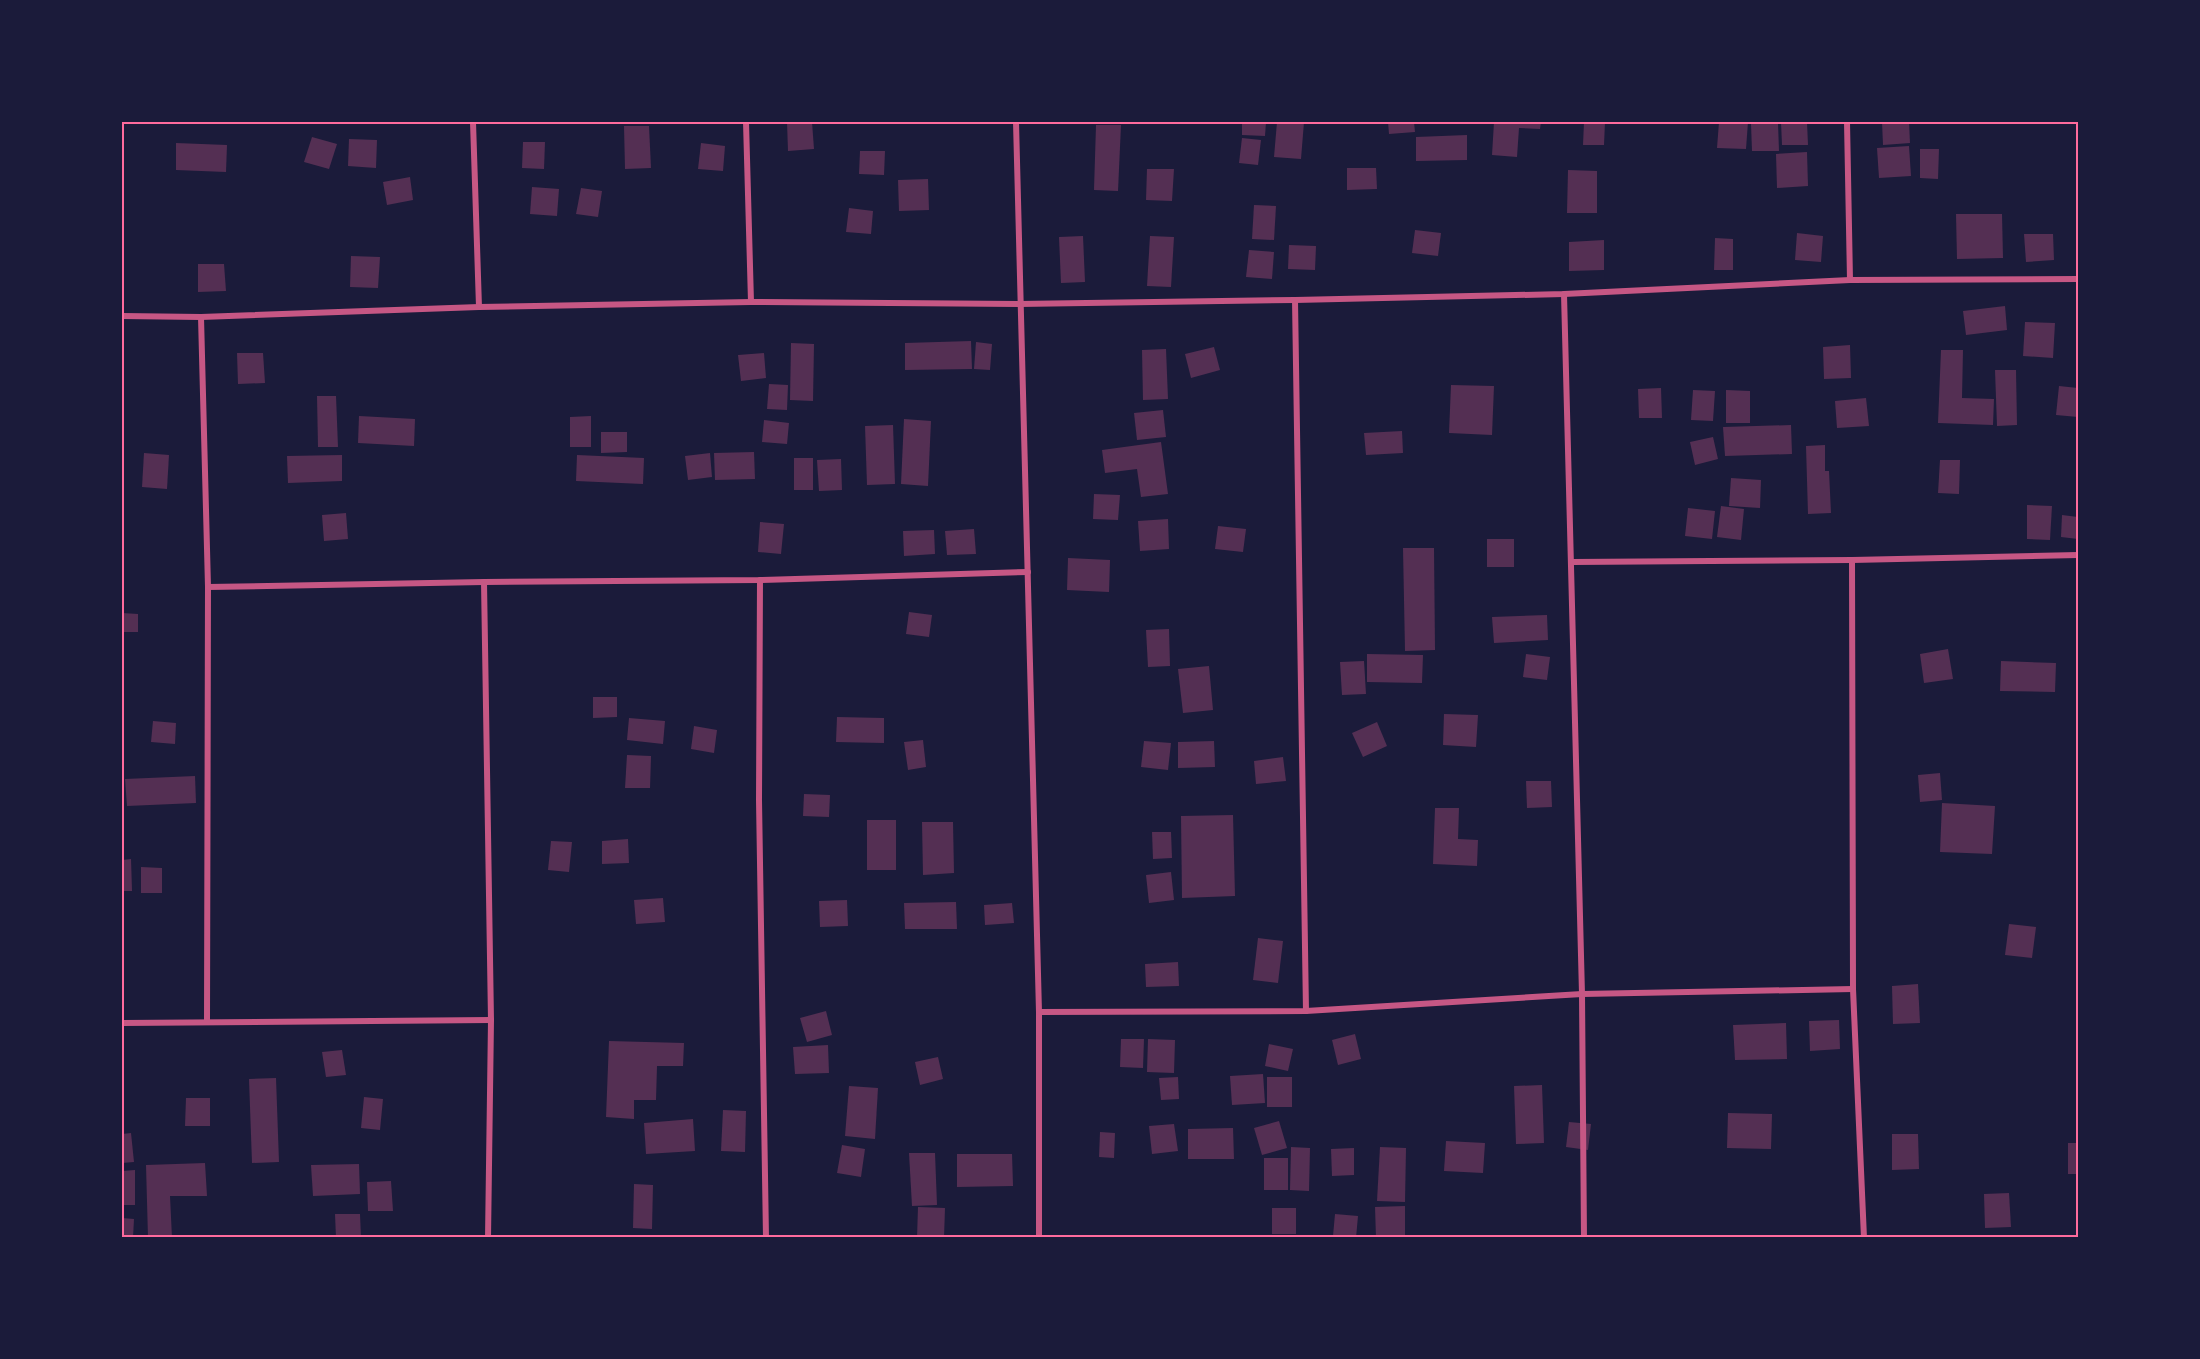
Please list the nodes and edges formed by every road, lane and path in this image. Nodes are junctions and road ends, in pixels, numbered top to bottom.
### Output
1 (473, 122) edge
2 (746, 122) edge
3 (1016, 122) edge
4 (1847, 122) edge
5 (2079, 279) edge
6 (1850, 280) junction
7 (1564, 294) junction
8 (1295, 300) junction
9 (751, 302) junction
10 (1020, 304) junction
11 (478, 307) junction
12 (122, 316) edge
13 (201, 317) junction
14 (2079, 555) edge
15 (1852, 560) junction
16 (1572, 562) junction
17 (1028, 572) junction
18 (760, 580) junction
19 (484, 582) junction
20 (208, 587) junction
21 (1853, 989) junction
22 (1582, 994) junction
23 (1306, 1011) junction
24 (1039, 1012) junction
25 (491, 1020) junction
26 (207, 1022) junction
27 (122, 1023) edge
28 (488, 1238) edge
29 (766, 1238) edge
30 (1039, 1238) edge
31 (1584, 1238) edge
32 (1864, 1238) edge

1 - 11 street
2 - 9 street
3 - 10 street
4 - 6 street
5 - 6 street
6 - 7 street
7 - 8 street
7 - 16 street
8 - 10 street
8 - 23 street
9 - 10 street
9 - 11 street
10 - 17 street
11 - 13 street
12 - 13 street
13 - 20 street
14 - 15 street
15 - 16 street
15 - 21 street
16 - 22 street
17 - 18 street
17 - 24 street
18 - 19 street
18 - 29 street
19 - 20 street
19 - 25 street
20 - 26 street
21 - 22 street
21 - 32 street
22 - 23 street
22 - 31 street
23 - 24 street
24 - 30 street
25 - 26 street
25 - 28 street
26 - 27 street

